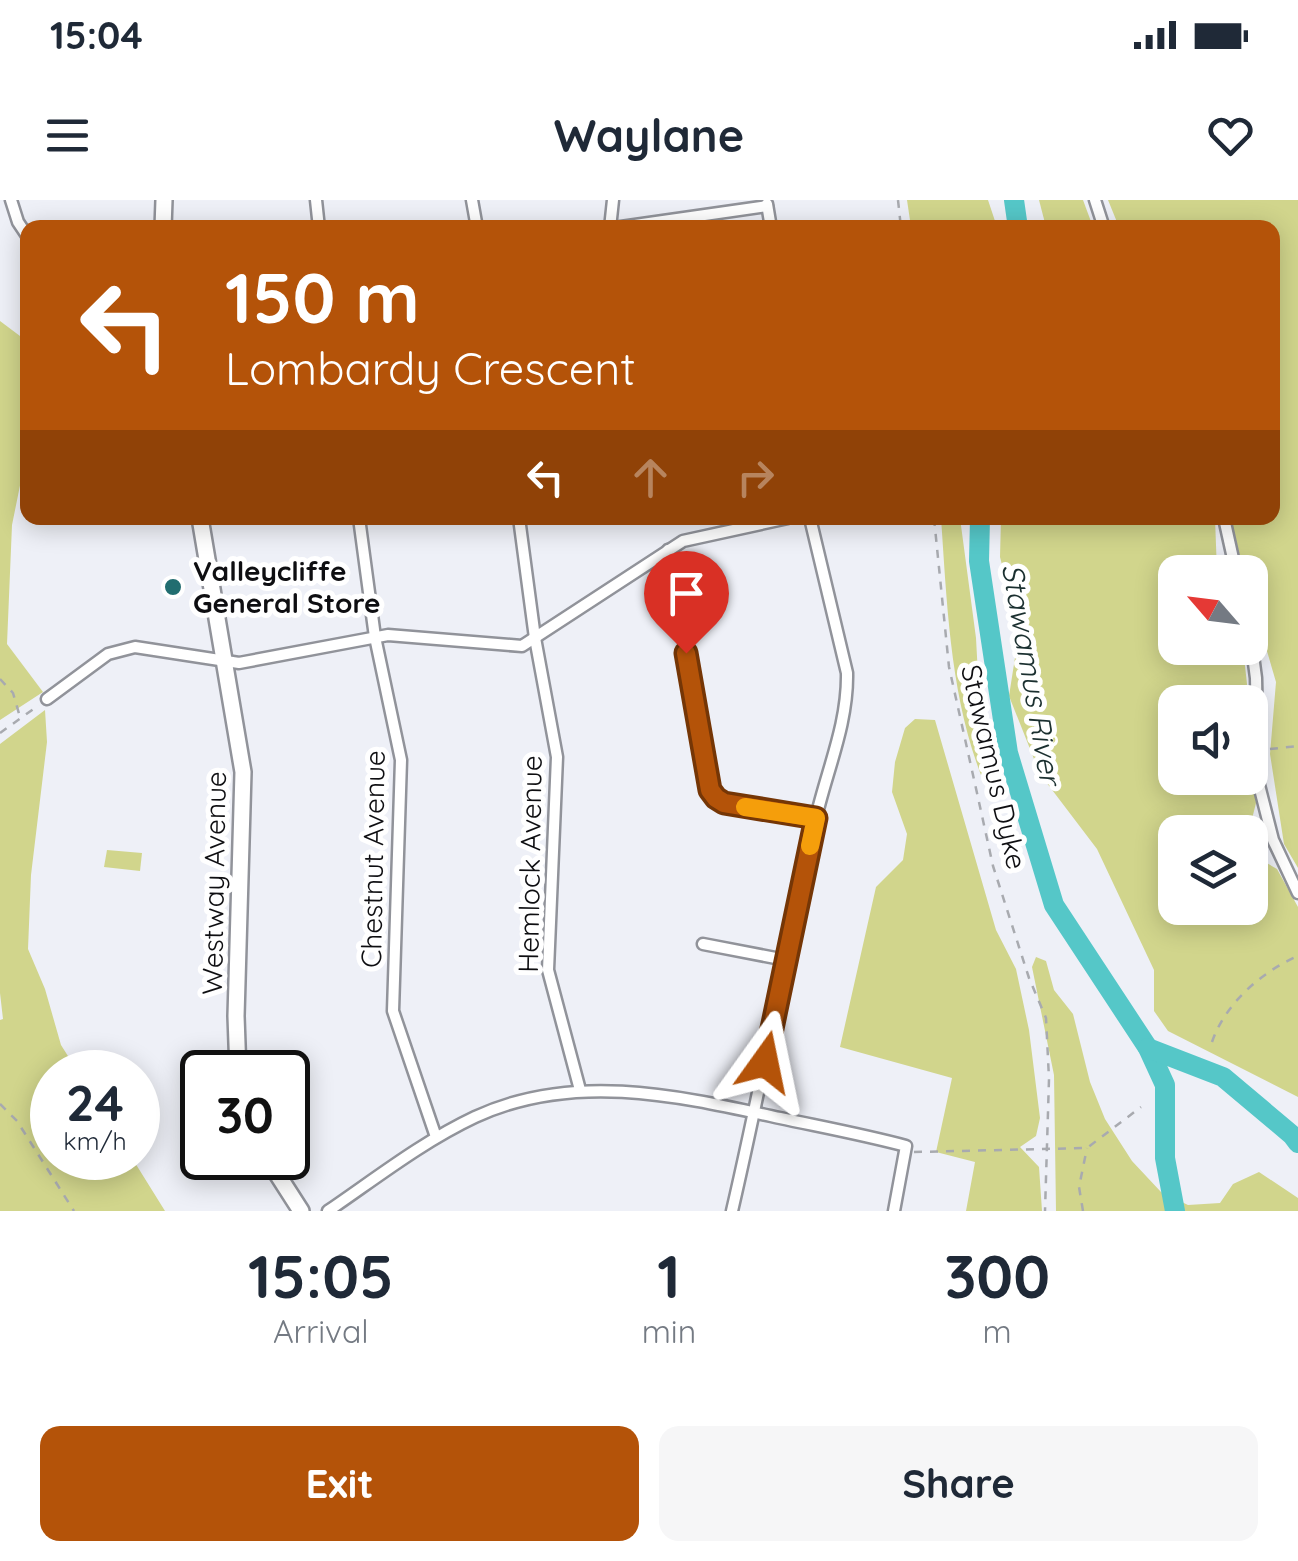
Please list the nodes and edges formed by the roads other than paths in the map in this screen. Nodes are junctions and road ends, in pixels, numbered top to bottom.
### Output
1 (11, 200) edge
2 (767, 203) edge
3 (662, 220) edge
4 (20, 225) edge
5 (201, 525) edge
6 (360, 525) edge
7 (520, 525) edge
8 (751, 525) edge
9 (812, 525) edge
10 (1226, 525) edge
11 (668, 550) junction
12 (1232, 555) edge
13 (375, 637) junction
14 (535, 638) junction
15 (224, 662) junction
16 (1254, 665) edge
17 (48, 699) road end
18 (816, 818) junction
19 (1298, 893) edge
20 (703, 944) dead end
21 (786, 960) junction
22 (237, 1050) edge
23 (580, 1090) junction
24 (754, 1112) junction
25 (436, 1138) junction
26 (282, 1180) edge
27 (302, 1211) edge
28 (328, 1211) edge
29 (732, 1211) edge
30 (894, 1211) edge

1 - 4 street
2 - 3 street
5 - 15 street, Westway Avenue
6 - 13 street, Chestnut Avenue
7 - 14 street, Hemlock Avenue
8 - 11 street
9 - 18 street
10 - 12 street
11 - 14 street
11 - 18 street
13 - 14 street
13 - 15 street
13 - 25 street, Chestnut Avenue
14 - 23 street, Hemlock Avenue
15 - 17 street
15 - 22 street, Westway Avenue
16 - 19 street
18 - 21 street
20 - 21 street
21 - 24 street
23 - 24 street
23 - 25 street
24 - 29 street
24 - 30 street
25 - 28 street
26 - 27 street

